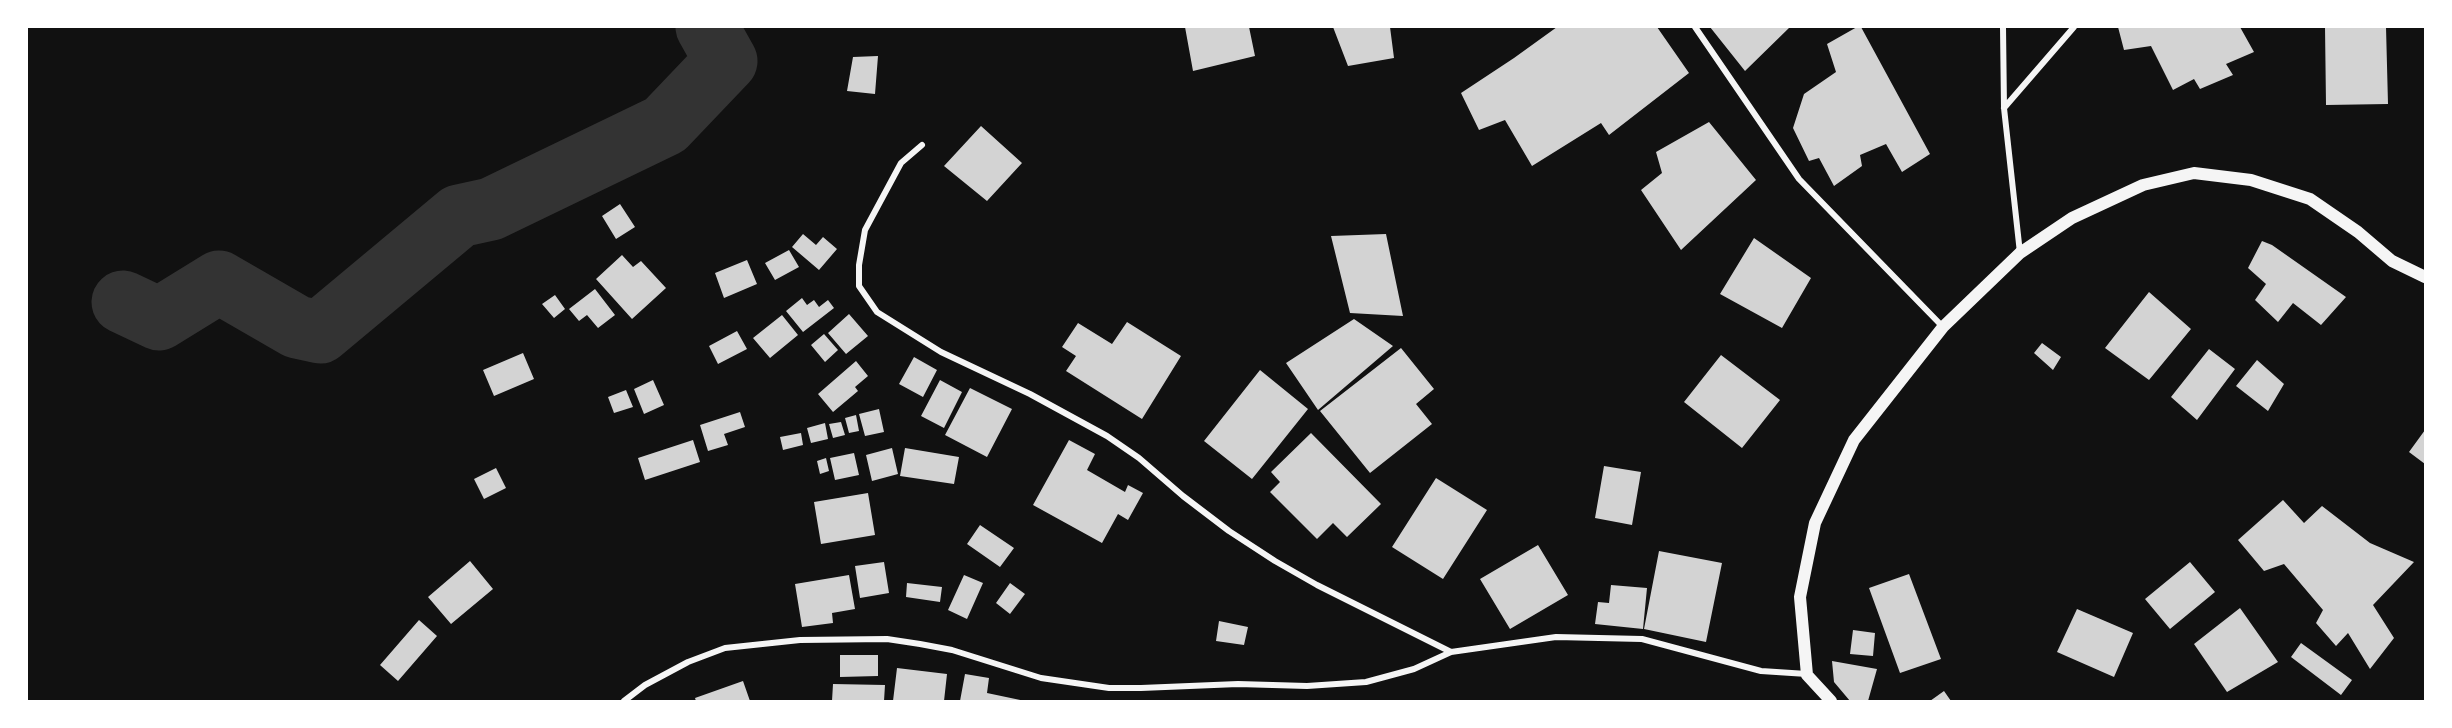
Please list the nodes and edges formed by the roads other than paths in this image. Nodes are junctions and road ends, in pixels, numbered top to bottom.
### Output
1 (1695, 27) edge
2 (2003, 27) edge
3 (2074, 27) edge
4 (2004, 108) junction
5 (922, 145) dead end
6 (2020, 253) junction
7 (2425, 277) edge
8 (1943, 327) junction
9 (1451, 652) junction
10 (1807, 675) junction
11 (624, 701) edge
12 (1831, 701) edge

1 - 8 street
2 - 4 street
3 - 4 street
4 - 6 street
5 - 9 street
6 - 7 main road
6 - 8 main road
8 - 10 main road
9 - 10 street
9 - 11 street
10 - 12 main road

